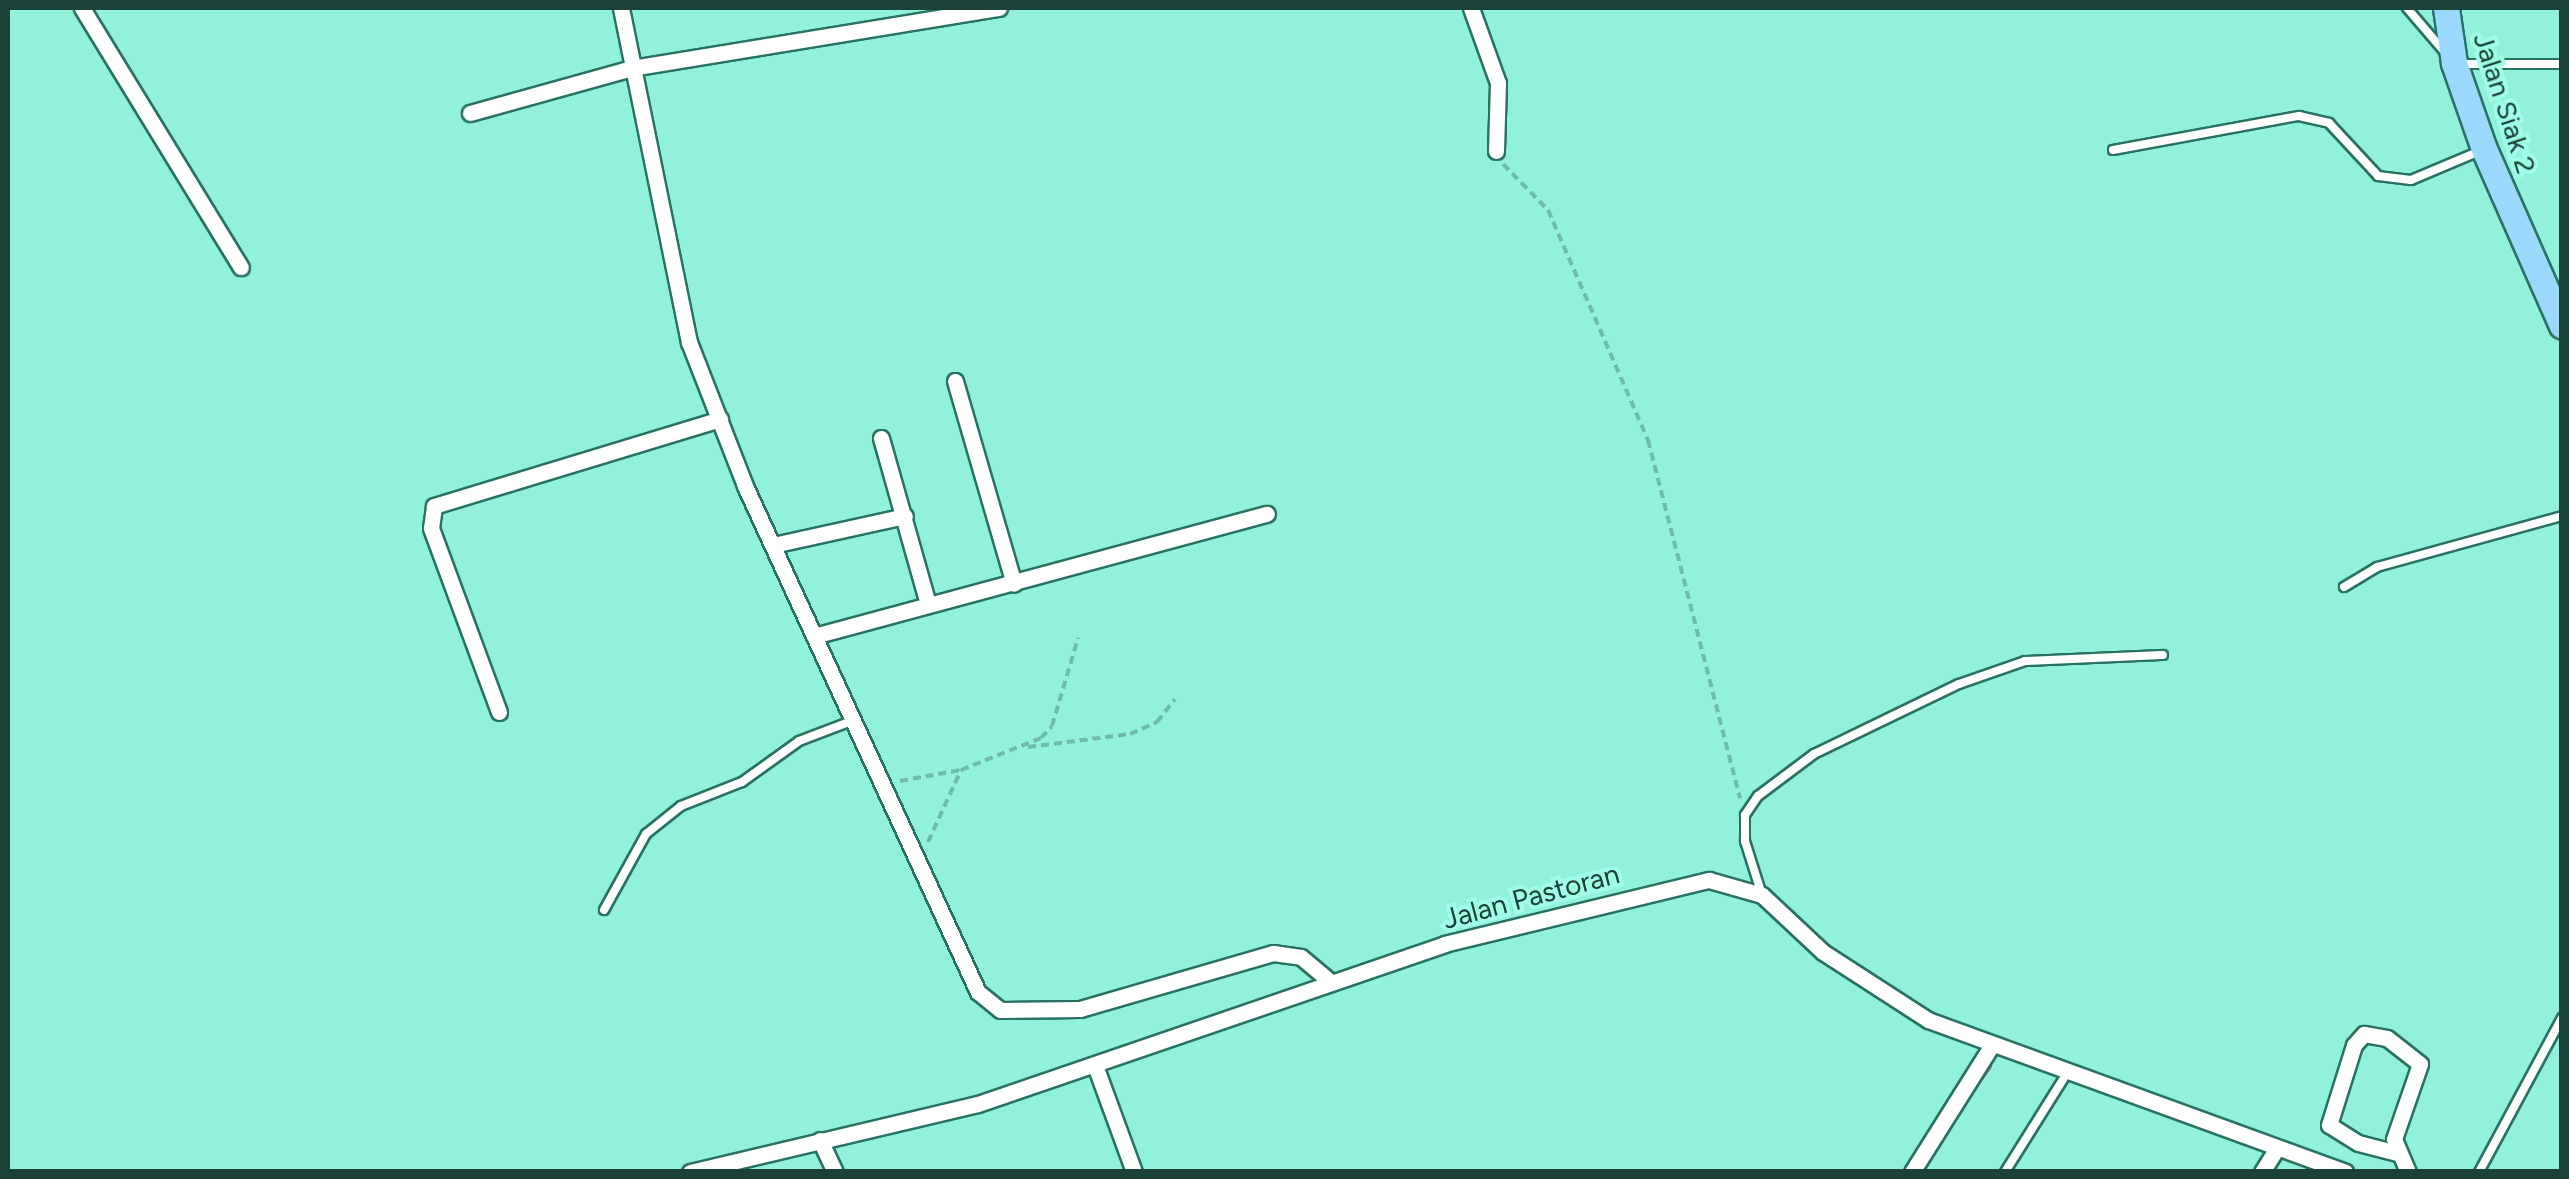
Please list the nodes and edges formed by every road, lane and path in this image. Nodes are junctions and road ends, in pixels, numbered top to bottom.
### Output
1 (82, 8) edge
2 (621, 8) edge
3 (992, 8) edge
4 (1471, 8) edge
5 (2408, 8) edge
6 (2446, 8) edge
7 (2454, 64) junction
8 (2562, 64) edge
9 (632, 68) junction
10 (470, 112) dead end
11 (2484, 149) junction
12 (2113, 150) dead end
13 (1496, 151) joint
14 (241, 267) dead end
15 (2559, 312) edge
16 (955, 381) dead end
17 (720, 419) junction
18 (881, 438) dead end
19 (1267, 514) dead end
20 (905, 516) junction
21 (2562, 516) edge
22 (772, 544) junction
23 (1014, 584) junction
24 (2344, 587) dead end
25 (928, 604) junction
26 (814, 636) junction
27 (1078, 638) dead end
28 (2162, 655) dead end
29 (1175, 699) dead end
30 (499, 712) dead end
31 (852, 721) junction
32 (1023, 747) junction
33 (961, 770) junction
34 (882, 788) junction
35 (1745, 815) junction
36 (913, 858) junction
37 (1762, 895) junction
38 (604, 910) dead end
39 (1332, 983) junction
40 (2562, 1018) edge
41 (1992, 1046) junction
42 (1096, 1068) junction
43 (2067, 1073) junction
44 (820, 1140) junction
45 (2277, 1148) junction
46 (2397, 1153) junction
47 (690, 1172) edge
48 (835, 1172) edge
49 (1134, 1172) edge
50 (1912, 1172) edge
51 (2005, 1172) edge
52 (2262, 1172) edge
53 (2345, 1172) edge
54 (2408, 1172) edge
55 (2478, 1172) edge

1 - 14 street
2 - 9 street
3 - 9 street
4 - 13 street
5 - 7 lane
6 - 7 highway, Jalan Siak 2
7 - 8 lane
7 - 11 highway, Jalan Siak 2
9 - 10 street
9 - 17 street
11 - 12 lane
11 - 15 highway, Jalan Siak 2
13 - 35 path
16 - 23 street
17 - 22 street
17 - 30 street
18 - 20 street
19 - 23 street
20 - 22 street
20 - 25 street
21 - 24 lane
22 - 26 street
23 - 25 street
25 - 26 street
26 - 31 street
27 - 32 path
28 - 35 lane
29 - 32 path
31 - 34 street
31 - 38 lane
32 - 33 path
33 - 34 path
33 - 36 path
34 - 36 street
35 - 37 lane
36 - 39 street
37 - 39 street, Jalan Pastoran
37 - 41 street, Jalan Pastoran
39 - 42 street, Jalan Pastoran
40 - 55 lane
41 - 43 street, Jalan Pastoran
41 - 50 street
42 - 44 street, Jalan Pastoran
42 - 49 street
43 - 45 street, Jalan Pastoran
43 - 51 lane
44 - 47 street, Jalan Pastoran
44 - 48 street
45 - 52 street
45 - 53 street, Jalan Pastoran
46 - 46 street
46 - 54 street

